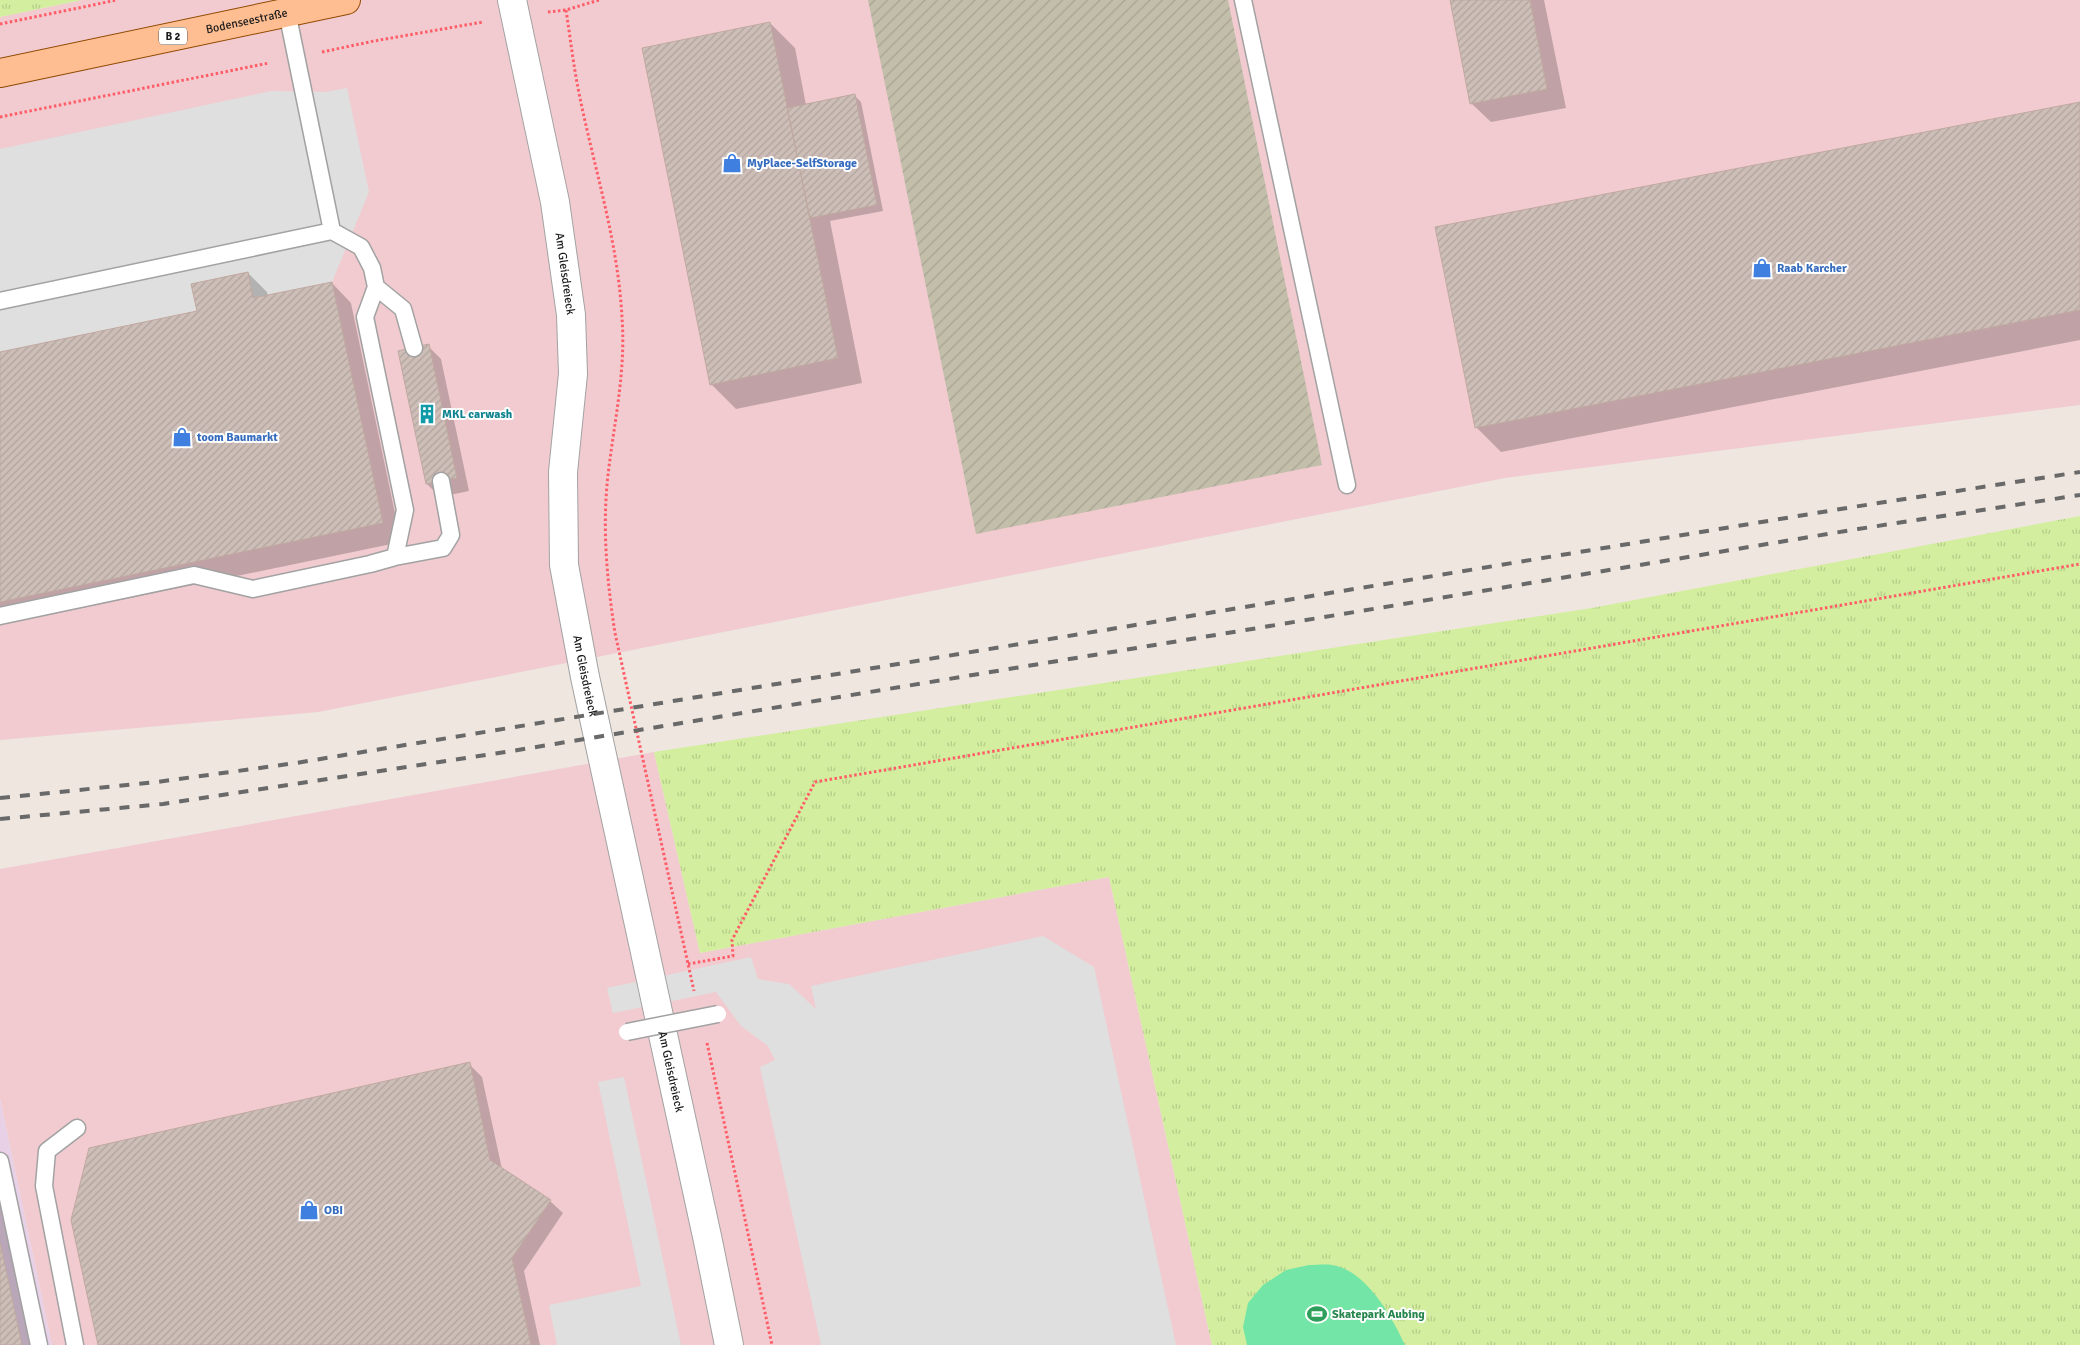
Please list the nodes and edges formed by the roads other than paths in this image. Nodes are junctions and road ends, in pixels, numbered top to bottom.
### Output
1 (346, 0) edge
2 (512, 0) edge
3 (1243, 0) edge
4 (303, 6) edge
5 (0, 73) edge
6 (332, 231) junction
7 (376, 287) junction
8 (0, 301) edge
9 (414, 348) dead end
10 (441, 481) dead end
11 (1347, 485) dead end
12 (394, 557) junction
13 (0, 616) edge
14 (718, 1014) dead end
15 (627, 1032) dead end
16 (77, 1128) dead end
17 (0, 1161) edge
18 (39, 1345) edge
19 (75, 1345) edge
20 (729, 1345) edge

1 - 4 main road, Bodenseestraße / B 2
2 - 20 street, Am Gleisdreieck
3 - 11 lane
4 - 5 main road, Bodenseestraße / B 2
4 - 6 lane
6 - 7 lane
6 - 8 lane
7 - 9 lane
7 - 12 lane
10 - 12 lane
12 - 13 lane
14 - 15 lane, bridge
16 - 19 lane
17 - 18 lane

